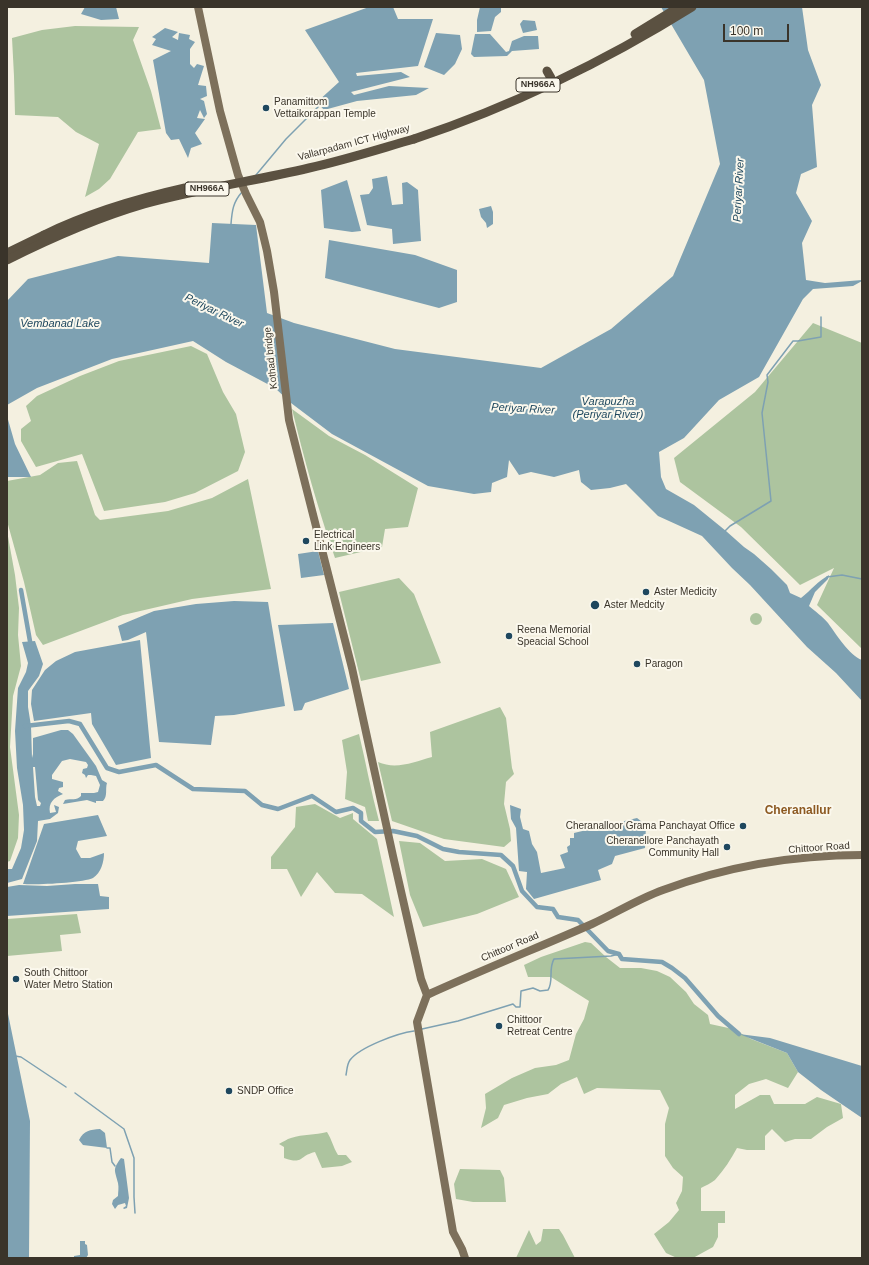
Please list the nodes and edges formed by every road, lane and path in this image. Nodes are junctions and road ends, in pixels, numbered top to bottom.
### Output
1 (198, 7) edge
2 (679, 7) edge
3 (692, 7) edge
4 (659, 24) junction
5 (413, 136) junction
6 (7, 253) edge
7 (7, 260) edge
8 (862, 855) edge
9 (428, 995) junction
10 (465, 1258) edge

1 - 9 main road, Kothad bridge
2 - 4 highway, Vallarpadam ICT Highway / NH966A
3 - 4 highway, Vallarpadam ICT Highway / NH966A
4 - 5 highway, Vallarpadam ICT Highway / NH966A
4 - 5 highway, Vallarpadam ICT Highway / NH966A
5 - 6 highway, Vallarpadam ICT Highway / NH966A, bridge
5 - 7 highway, Vallarpadam ICT Highway / NH966A, bridge
8 - 9 main road, Chittoor Road
9 - 10 main road

